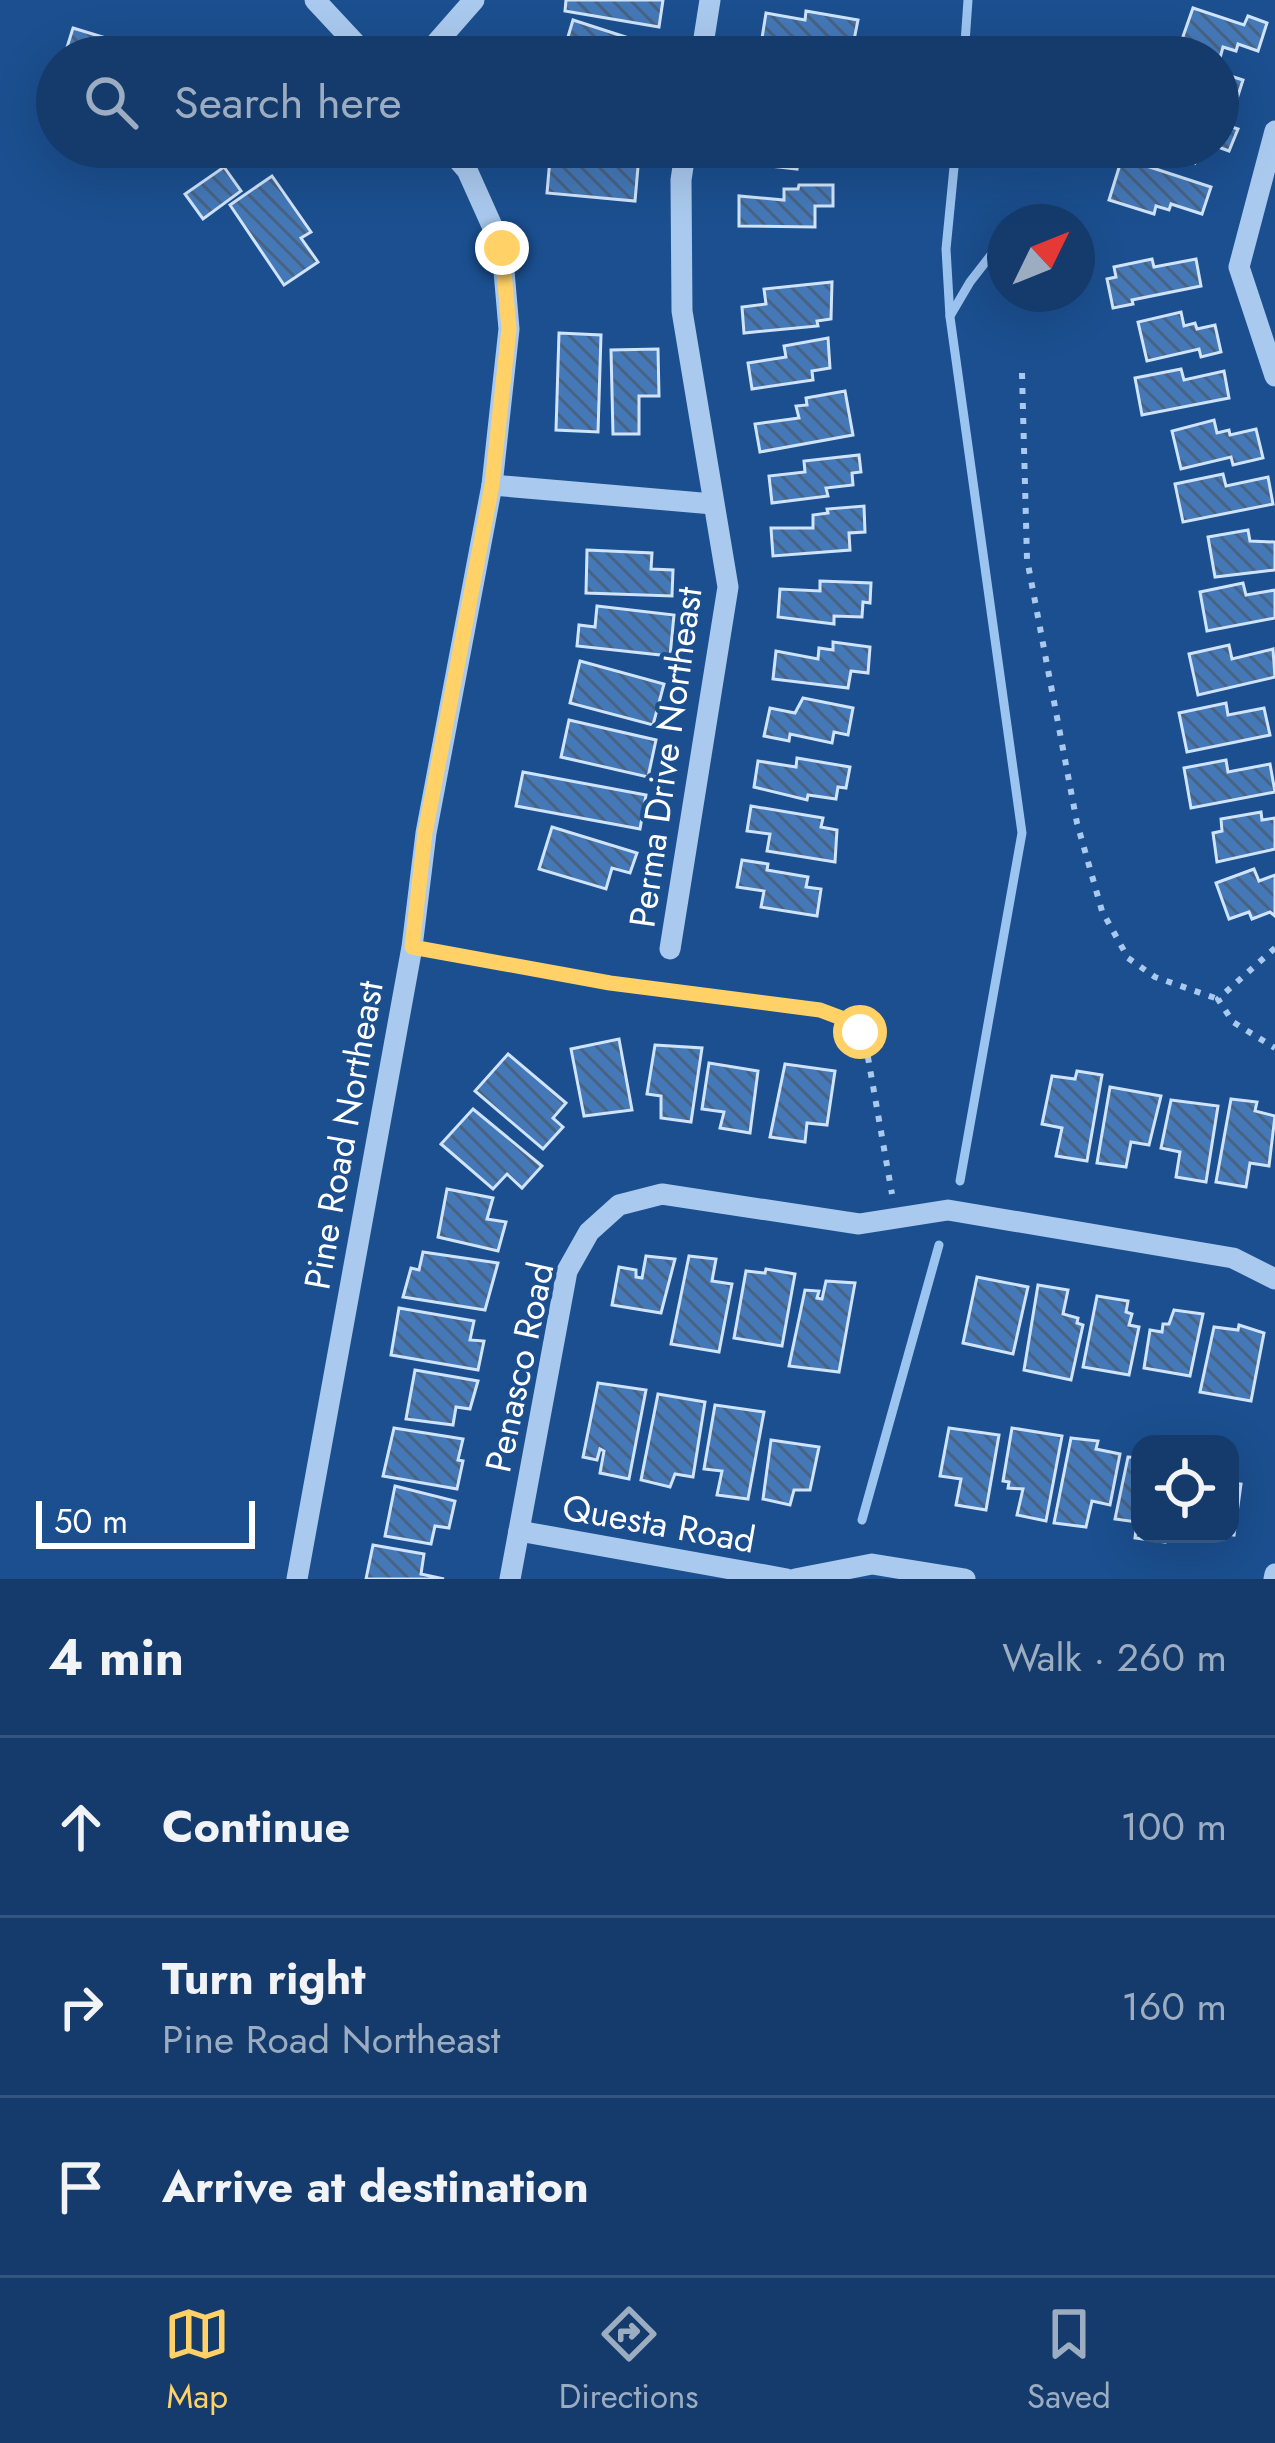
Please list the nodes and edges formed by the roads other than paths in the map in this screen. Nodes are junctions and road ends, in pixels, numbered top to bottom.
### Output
1 (314, 0) edge
2 (474, 0) edge
3 (710, 0) edge
4 (348, 36) edge
5 (442, 36) edge
6 (704, 36) edge
7 (1275, 131) edge
8 (465, 168) edge
9 (683, 168) edge
10 (1275, 376) edge
11 (492, 485) junction
12 (712, 504) junction
13 (670, 950) dead end
14 (1275, 1279) edge
15 (519, 1531) junction
16 (297, 1579) edge
17 (510, 1579) edge
18 (791, 1579) edge
19 (965, 1579) edge

1 - 4 street
2 - 5 street
3 - 6 street
7 - 10 street
8 - 11 street, Pine Road Northeast
9 - 12 street, Perma Drive Northeast
11 - 12 street
11 - 16 street, Pine Road Northeast
12 - 13 street, Perma Drive Northeast
14 - 15 street, Penasco Road
15 - 17 street, Penasco Road
15 - 18 street, Questa Road
18 - 19 street, Questa Road

